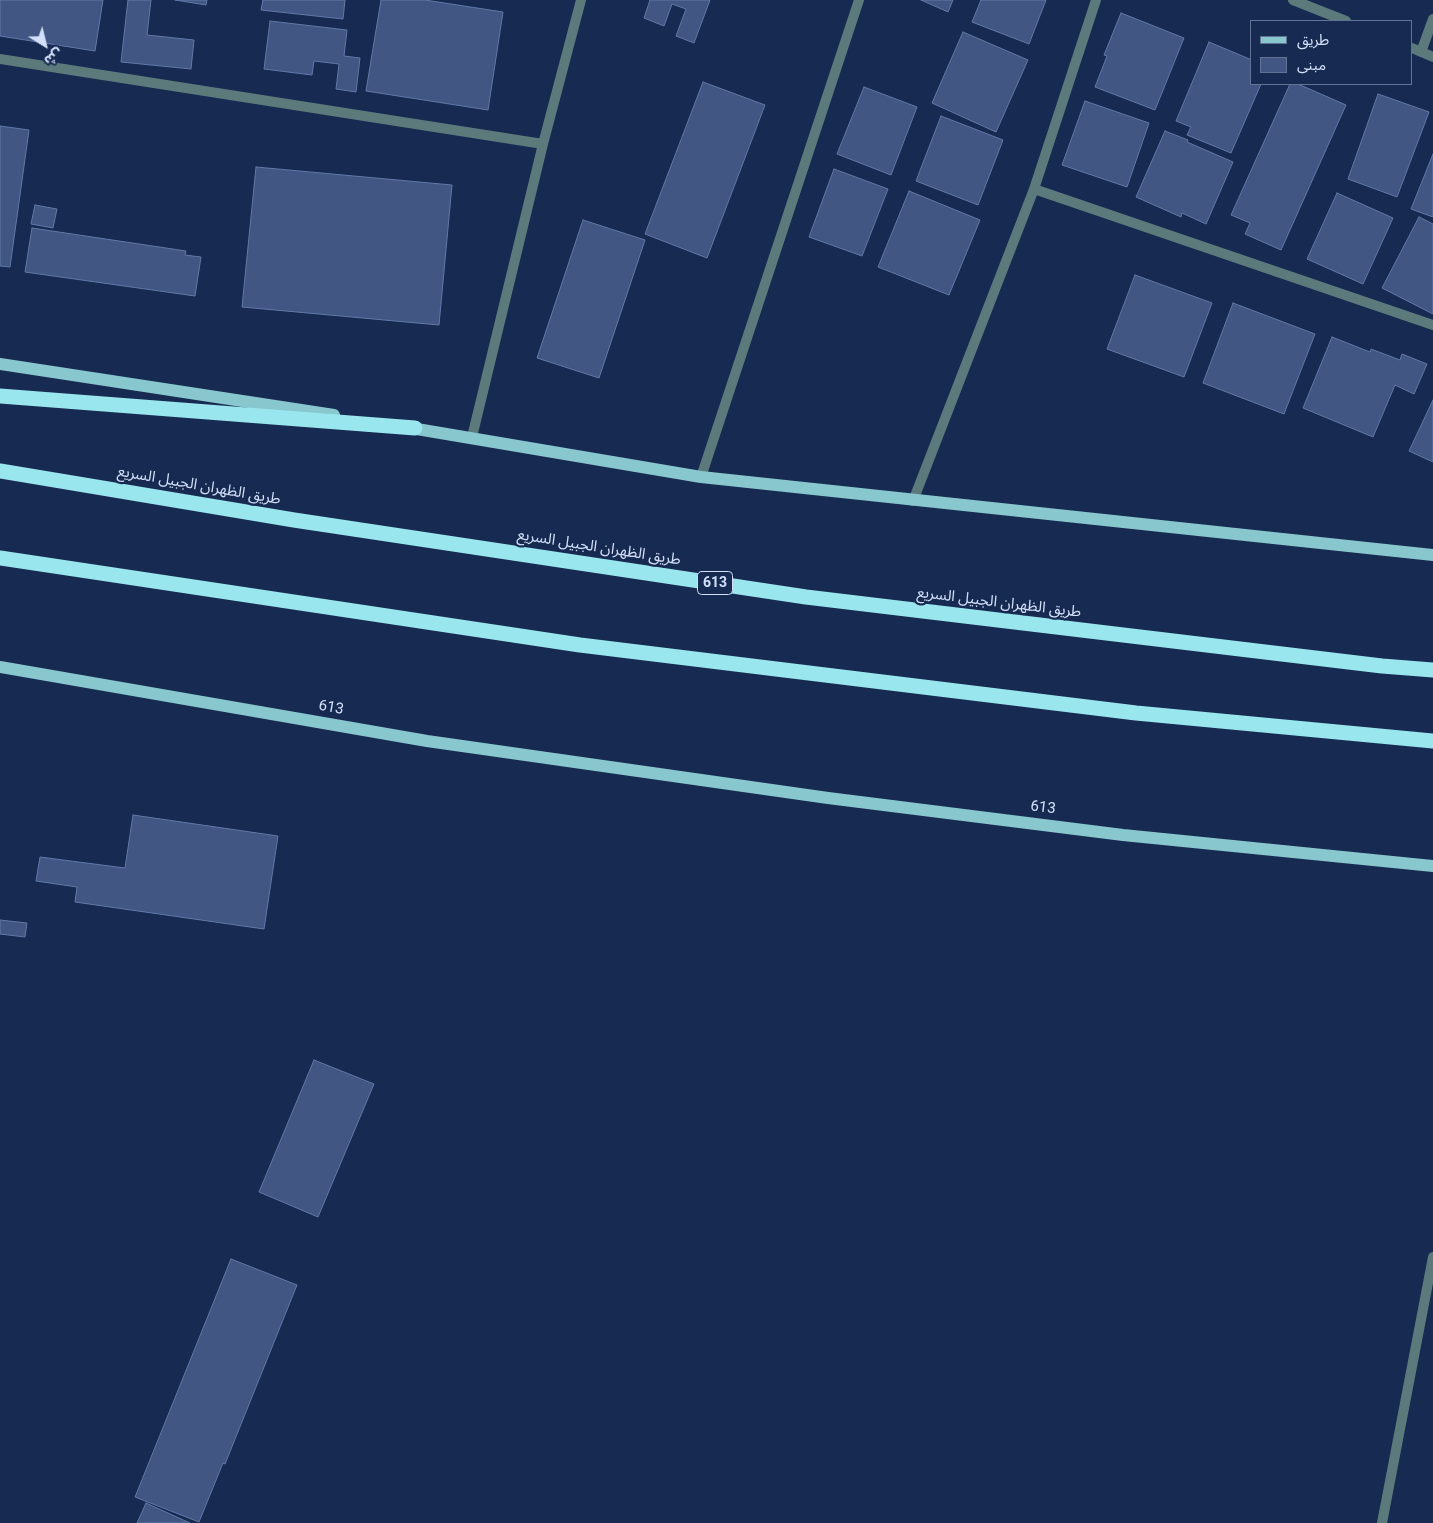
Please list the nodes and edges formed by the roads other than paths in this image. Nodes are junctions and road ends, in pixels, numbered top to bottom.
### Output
1 (581, 0) edge
2 (859, 0) edge
3 (1096, 0) edge
4 (1294, 0) edge
5 (1344, 20) edge
6 (1433, 20) edge
7 (1416, 50) edge
8 (1433, 56) edge
9 (0, 59) edge
10 (543, 144) junction
11 (1034, 189) junction
12 (1433, 325) edge
13 (0, 364) edge
14 (0, 396) edge
15 (415, 428) junction
16 (472, 437) junction
17 (0, 470) edge
18 (701, 477) junction
19 (912, 501) junction
20 (1433, 555) edge
21 (0, 558) edge
22 (0, 666) edge
23 (1433, 670) edge
24 (1433, 741) edge
25 (1433, 866) edge
26 (1433, 1257) edge
27 (1382, 1523) edge

1 - 10 street
2 - 18 street
3 - 11 street
4 - 5 street
6 - 7 street
7 - 8 street
9 - 10 street
10 - 16 street
11 - 12 street
11 - 19 street
13 - 15 main road
14 - 15 highway
15 - 16 main road
16 - 18 main road
17 - 23 highway, طريق الظهران الجبيل السريع / 613
18 - 19 main road
19 - 20 main road
21 - 24 highway
22 - 25 main road, 613
26 - 27 street

